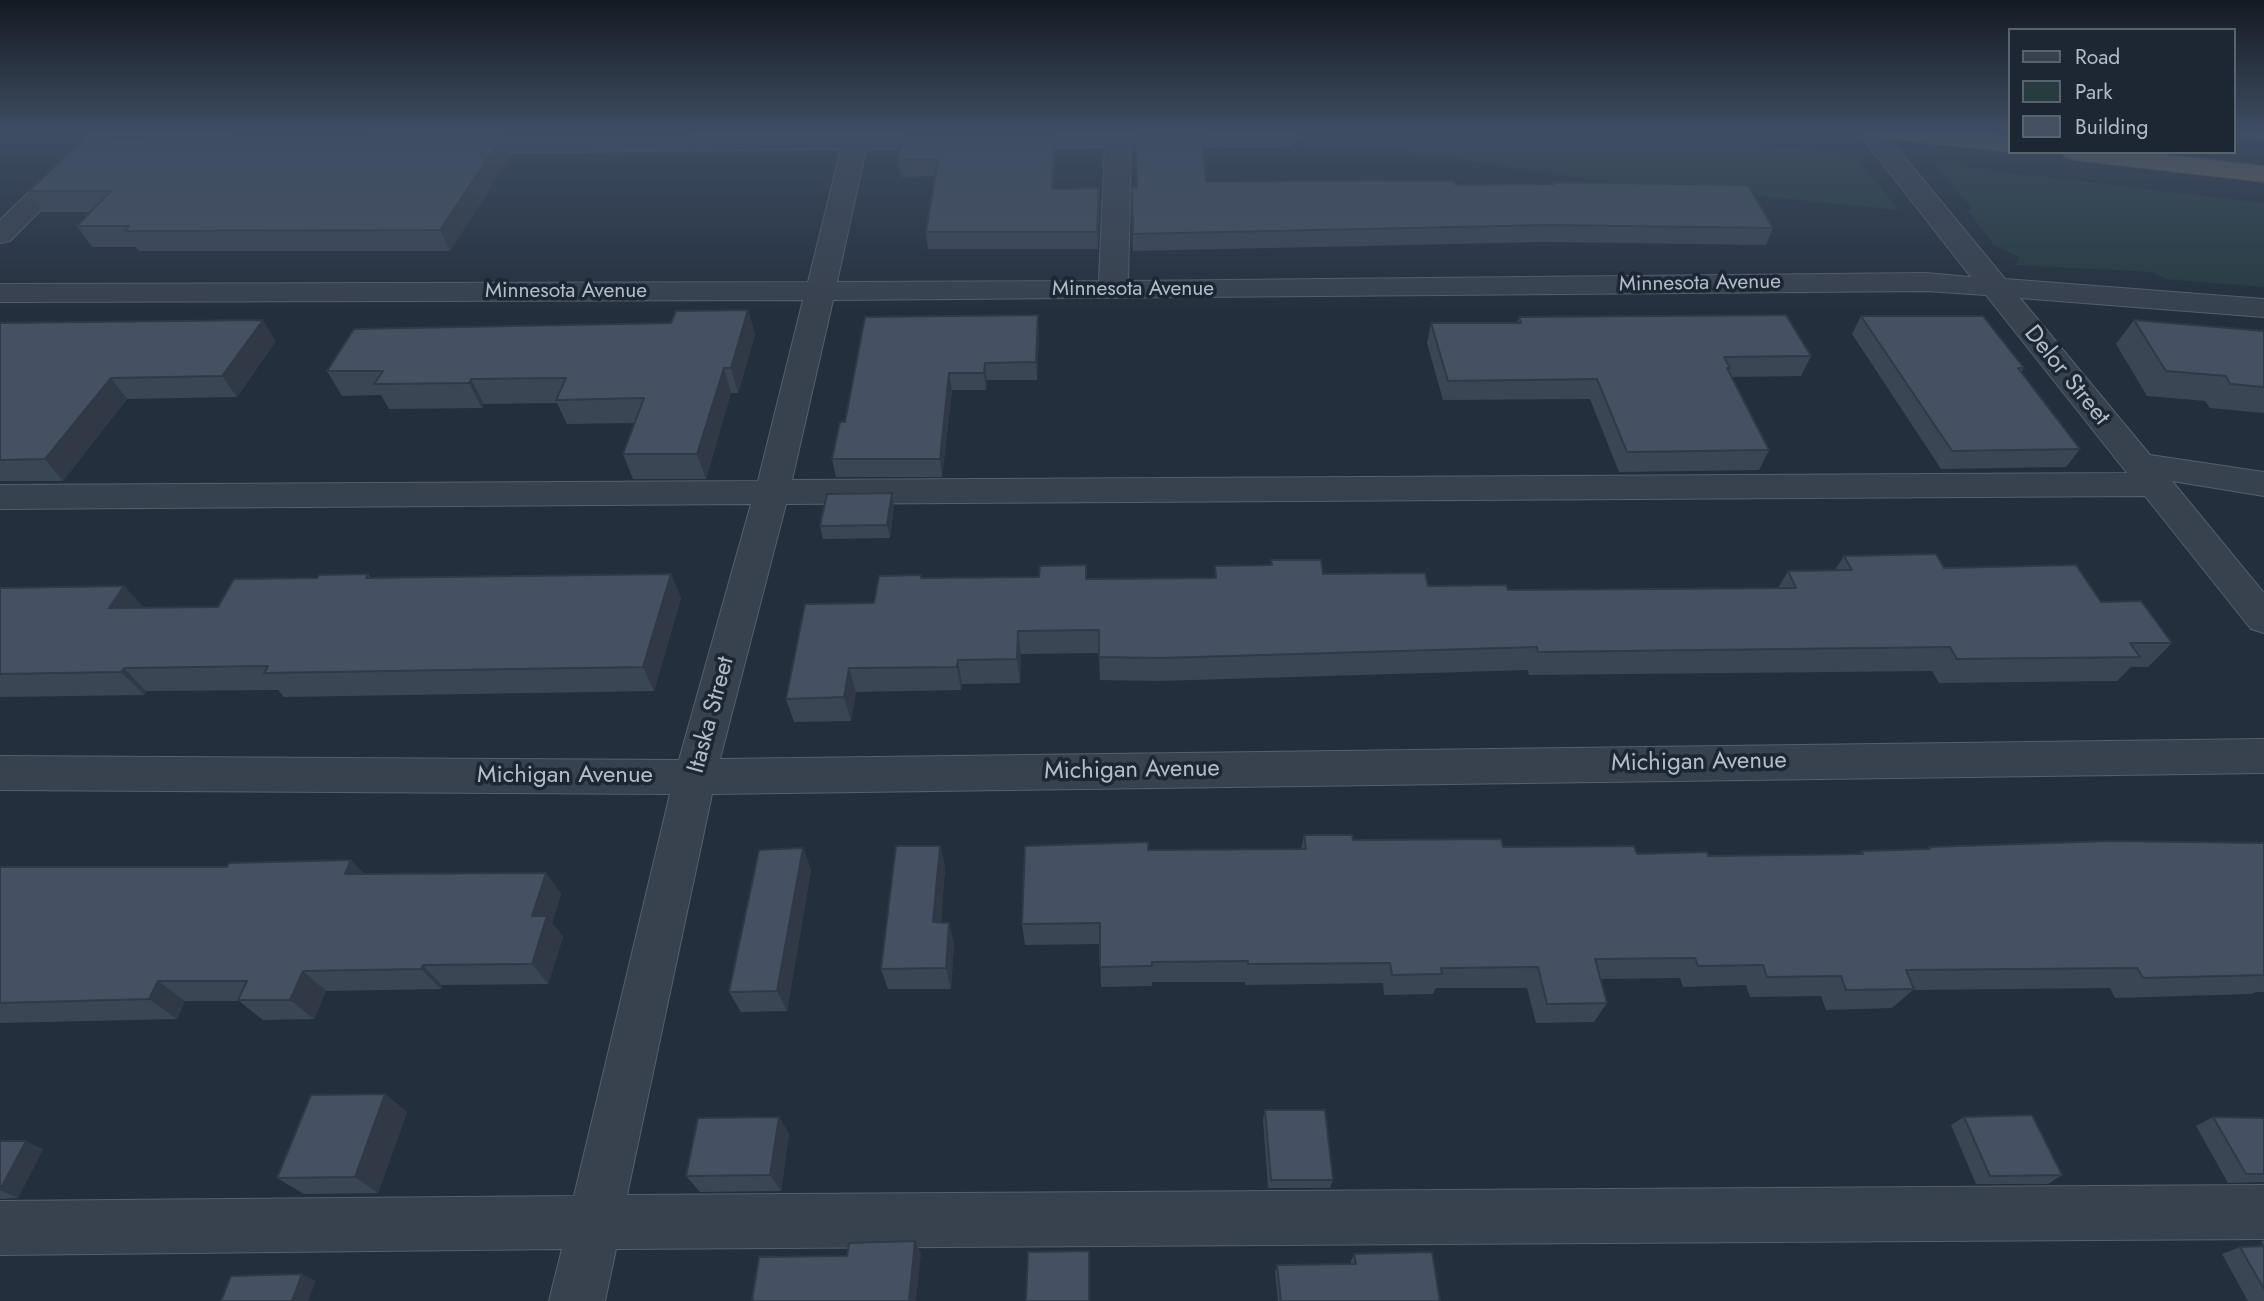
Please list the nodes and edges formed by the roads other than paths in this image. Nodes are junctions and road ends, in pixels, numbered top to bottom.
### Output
1 (49, 192) edge
2 (843, 192) edge
3 (1117, 192) edge
4 (1917, 192) edge
5 (0, 235) edge
6 (1992, 286) junction
7 (1114, 290) junction
8 (819, 291) junction
9 (0, 293) edge
10 (2264, 308) edge
11 (2147, 474) junction
12 (2264, 484) edge
13 (772, 492) junction
14 (0, 496) edge
15 (2264, 620) edge
16 (2264, 756) edge
17 (0, 773) edge
18 (695, 777) junction
19 (2264, 1212) edge
20 (596, 1222) junction
21 (0, 1228) edge
22 (577, 1301) edge

1 - 5 street
2 - 8 street, Itaska Street
3 - 7 street
4 - 6 street, Delor Street
6 - 7 street, Minnesota Avenue
6 - 10 street, Minnesota Avenue
6 - 11 street, Delor Street
7 - 8 street, Minnesota Avenue
8 - 9 street, Minnesota Avenue
8 - 13 street, Itaska Street
11 - 12 street
11 - 13 street
11 - 15 street, Delor Street
13 - 14 street
13 - 18 street, Itaska Street
16 - 18 street, Michigan Avenue
17 - 18 street, Michigan Avenue
18 - 20 street, Itaska Street
19 - 20 street
20 - 21 street
20 - 22 street, Itaska Street

